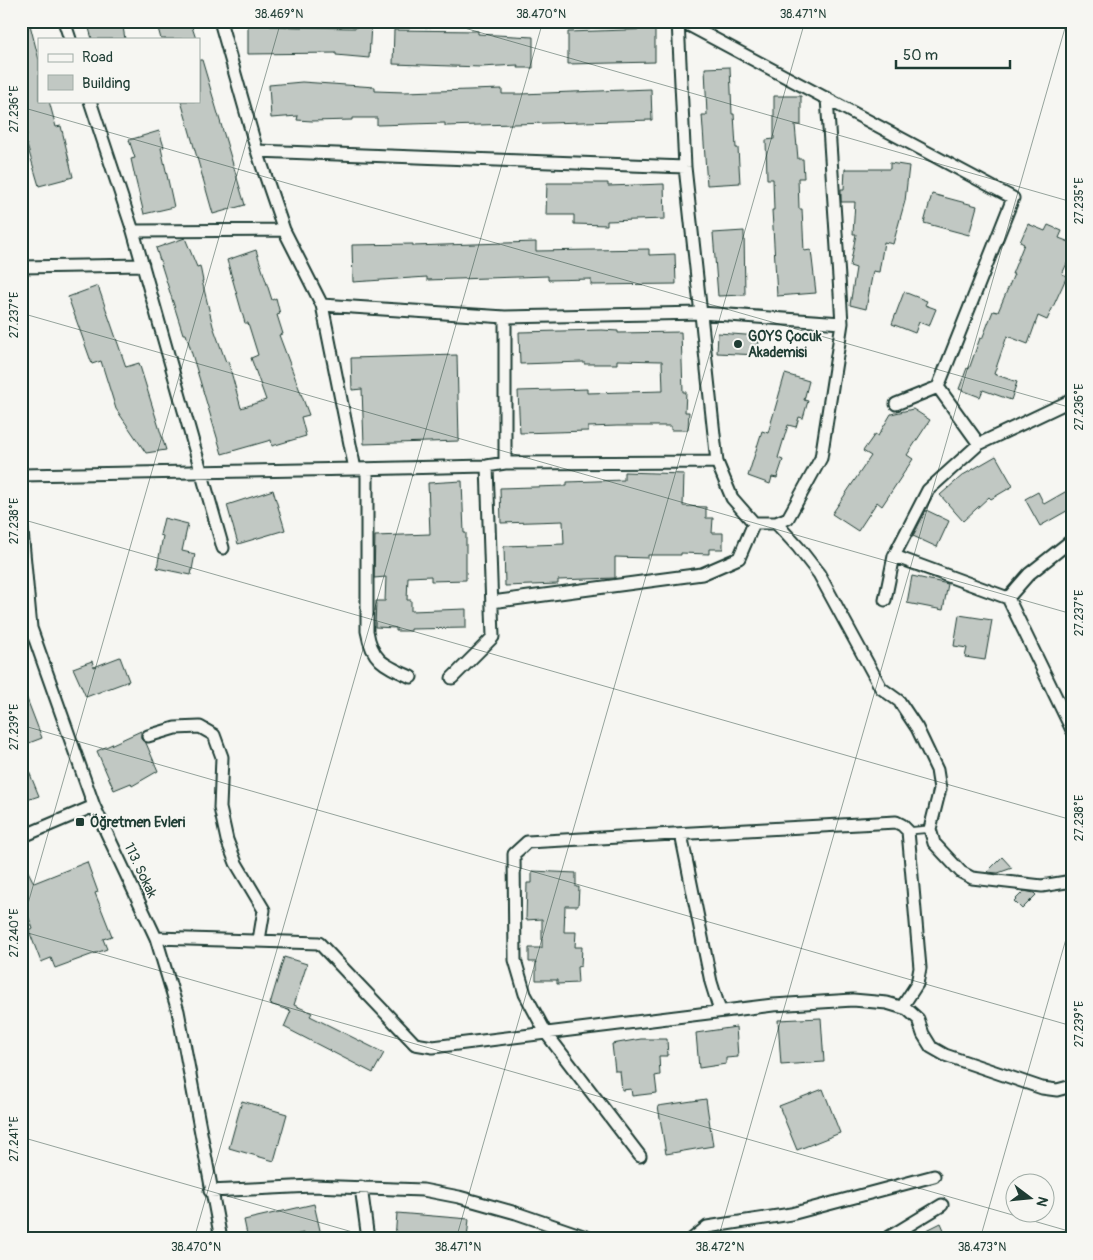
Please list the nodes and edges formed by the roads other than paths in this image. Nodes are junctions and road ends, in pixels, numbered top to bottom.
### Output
1 (64, 21) edge
2 (220, 21) edge
3 (679, 21) edge
4 (70, 38) edge
5 (827, 98) junction
6 (90, 102) edge
7 (257, 151) junction
8 (685, 167) junction
9 (284, 230) junction
10 (132, 231) junction
11 (143, 265) junction
12 (21, 267) edge
13 (322, 305) junction
14 (701, 314) junction
15 (505, 317) junction
16 (842, 323) junction
17 (938, 387) junction
18 (1072, 400) edge
19 (896, 404) dead end
20 (979, 444) junction
21 (718, 462) junction
22 (505, 463) junction
23 (487, 466) junction
24 (367, 468) junction
25 (354, 469) junction
26 (202, 470) junction
27 (21, 475) edge
28 (21, 520) edge
29 (754, 523) junction
30 (776, 523) junction
31 (1072, 540) edge
32 (223, 548) dead end
33 (894, 556) junction
34 (1008, 598) junction
35 (885, 600) dead end
36 (492, 602) junction
37 (411, 677) dead end
38 (452, 678) dead end
39 (1072, 730) edge
40 (148, 736) dead end
41 (94, 806) junction
42 (930, 829) junction
43 (908, 832) junction
44 (681, 834) junction
45 (21, 837) edge
46 (1072, 881) edge
47 (156, 938) junction
48 (260, 940) junction
49 (902, 1007) junction
50 (720, 1011) junction
51 (546, 1033) junction
52 (1072, 1086) edge
53 (640, 1156) dead end
54 (934, 1176) dead end
55 (361, 1187) junction
56 (210, 1191) junction
57 (942, 1205) dead end
58 (221, 1239) edge
59 (368, 1239) edge
60 (592, 1239) edge
61 (692, 1239) edge
62 (886, 1239) edge

1 - 4 street
2 - 7 street
3 - 5 street
3 - 8 street
5 - 16 street
5 - 17 street
6 - 10 street
7 - 8 street
7 - 9 street
8 - 14 street
9 - 10 street
9 - 13 street
10 - 11 street
11 - 12 street
11 - 26 street
13 - 15 street
13 - 25 street
14 - 15 street
14 - 16 street
14 - 21 street
15 - 22 street
16 - 30 street
17 - 19 street
17 - 20 street
18 - 20 street
20 - 33 street
21 - 22 street
21 - 29 street
22 - 23 street
23 - 24 street
23 - 36 street
24 - 25 street
24 - 37 street
25 - 26 street
26 - 27 street
26 - 32 street
28 - 41 street, 113. Sokak
29 - 30 street
29 - 36 street
30 - 42 street
31 - 34 street
33 - 34 street
33 - 35 street
34 - 39 street
36 - 38 street
40 - 48 street
41 - 45 street
41 - 47 street, 113. Sokak
42 - 43 lane
42 - 46 street
43 - 44 street
43 - 49 street
44 - 50 street
44 - 51 street
47 - 48 street
47 - 56 street, 113. Sokak
48 - 51 street
49 - 50 street
49 - 52 street
50 - 51 street
51 - 53 street
54 - 61 street
55 - 56 street
55 - 59 street
55 - 60 street
56 - 58 street, 113. Sokak
57 - 62 street

